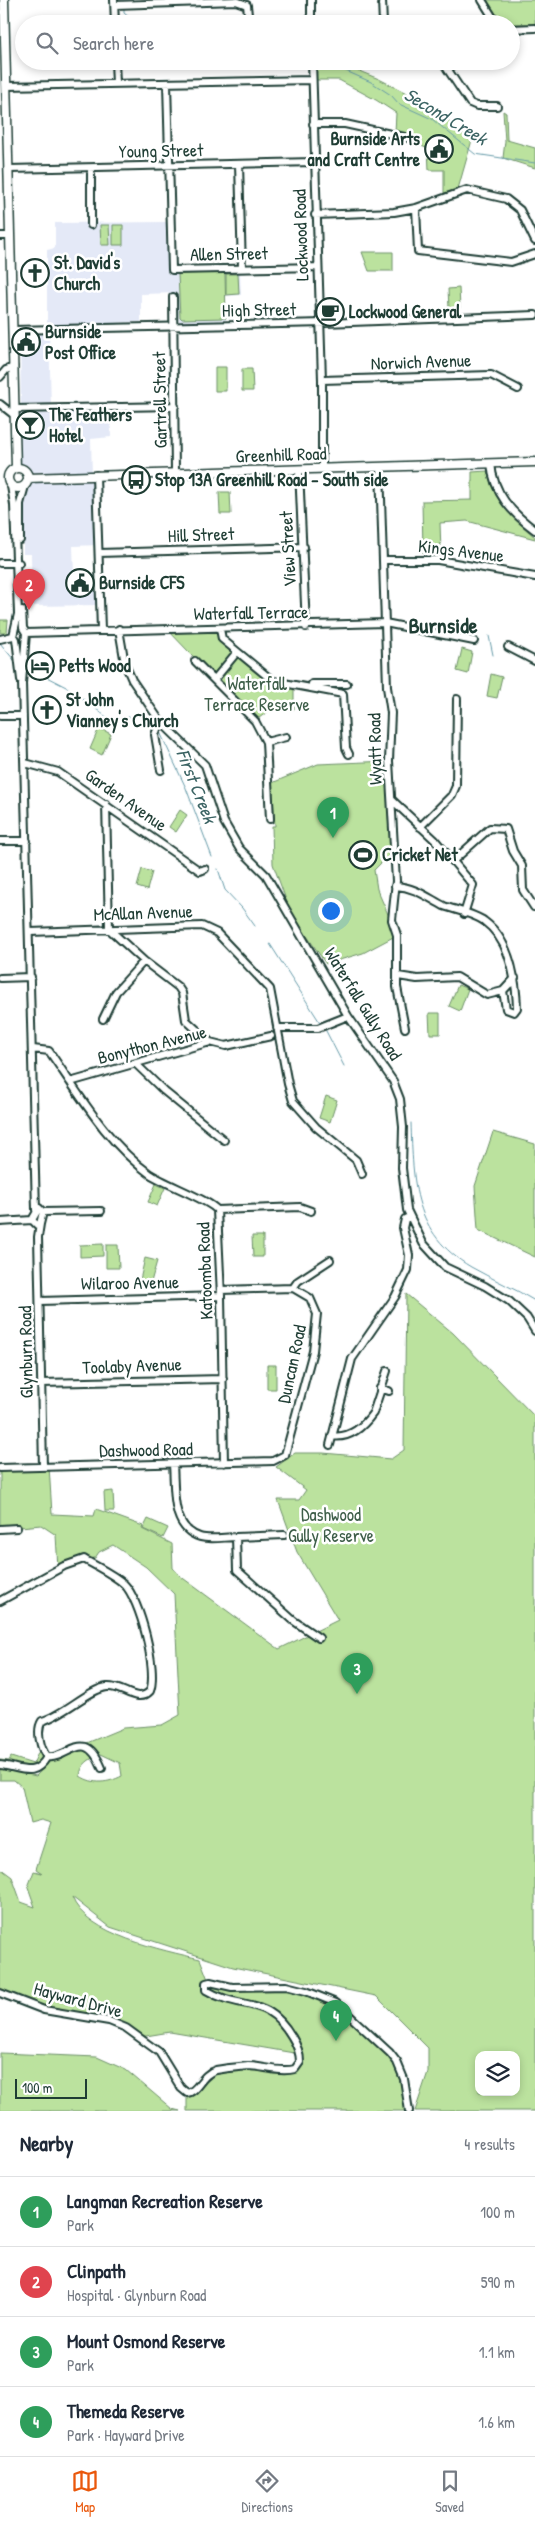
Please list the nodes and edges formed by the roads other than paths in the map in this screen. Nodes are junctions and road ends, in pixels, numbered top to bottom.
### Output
1 (4, 0) edge
2 (311, 0) edge
3 (382, 0) edge
4 (482, 0) edge
5 (120, 4) edge
6 (248, 15) dead end
7 (311, 15) edge
8 (383, 15) edge
9 (491, 15) edge
10 (535, 28) edge
11 (520, 29) edge
12 (2, 48) edge
13 (115, 70) edge
14 (312, 70) edge
15 (449, 70) edge
16 (312, 80) junction
17 (167, 83) junction
18 (116, 84) junction
19 (6, 86) junction
20 (497, 106) dead end
21 (313, 124) junction
22 (408, 138) dead end
23 (314, 162) junction
24 (239, 164) junction
25 (170, 165) junction
26 (91, 168) junction
27 (9, 170) junction
28 (416, 208) junction
29 (315, 215) junction
30 (91, 225) dead end
31 (0, 236) edge
32 (10, 236) junction
33 (535, 241) edge
34 (535, 254) edge
35 (317, 267) junction
36 (242, 268) junction
37 (172, 297) dead end
38 (535, 315) edge
39 (320, 324) junction
40 (174, 327) junction
41 (12, 330) junction
42 (14, 367) junction
43 (0, 377) edge
44 (322, 380) junction
45 (518, 388) dead end
46 (0, 404) edge
47 (175, 406) junction
48 (14, 412) junction
49 (535, 462) edge
50 (491, 463) junction
51 (380, 467) junction
52 (16, 468) junction
53 (299, 469) junction
54 (322, 469) junction
55 (175, 472) junction
56 (9, 474) junction
57 (0, 475) edge
58 (96, 475) junction
59 (28, 478) junction
60 (0, 483) edge
61 (10, 485) junction
62 (25, 486) junction
63 (535, 530) edge
64 (304, 547) junction
65 (99, 553) junction
66 (383, 560) junction
67 (0, 563) edge
68 (18, 563) junction
69 (535, 577) edge
70 (385, 623) junction
71 (306, 627) junction
72 (119, 629) junction
73 (220, 629) junction
74 (101, 630) junction
75 (19, 634) junction
76 (0, 639) edge
77 (474, 642) dead end
78 (508, 647) dead end
79 (237, 652) junction
80 (195, 661) dead end
81 (535, 661) edge
82 (214, 680) junction
83 (347, 684) dead end
84 (294, 685) junction
85 (456, 699) dead end
86 (0, 716) edge
87 (23, 716) junction
88 (158, 726) junction
89 (286, 737) dead end
90 (266, 742) junction
91 (349, 754) dead end
92 (25, 762) junction
93 (162, 770) dead end
94 (392, 800) junction
95 (106, 804) junction
96 (270, 819) dead end
97 (420, 827) junction
98 (0, 841) edge
99 (27, 841) junction
100 (453, 862) junction
101 (205, 869) dead end
102 (395, 886) junction
103 (534, 907) edge
104 (464, 914) junction
105 (109, 929) junction
106 (30, 932) junction
107 (144, 961) junction
108 (398, 976) junction
109 (31, 977) junction
110 (0, 978) edge
111 (515, 978) junction
112 (503, 991) junction
113 (348, 1016) junction
114 (103, 1019) dead end
115 (277, 1028) junction
116 (405, 1028) dead end
117 (271, 1036) dead end
118 (210, 1042) junction
119 (33, 1049) junction
120 (137, 1065) junction
121 (70, 1082) junction
122 (224, 1140) dead end
123 (362, 1174) dead end
124 (40, 1210) junction
125 (217, 1210) junction
126 (100, 1211) dead end
127 (311, 1211) dead end
128 (409, 1217) junction
129 (0, 1222) edge
130 (35, 1223) junction
131 (330, 1260) dead end
132 (293, 1288) junction
133 (221, 1293) junction
134 (40, 1300) junction
135 (535, 1332) edge
136 (387, 1371) dead end
137 (223, 1379) junction
138 (41, 1383) junction
139 (380, 1388) junction
140 (389, 1391) dead end
141 (332, 1436) junction
142 (330, 1445) dead end
143 (43, 1452) junction
144 (273, 1461) joint
145 (224, 1463) junction
146 (173, 1464) junction
147 (20, 1467) junction
148 (43, 1467) junction
149 (0, 1468) edge
150 (17, 1528) dead end
151 (0, 1529) edge
152 (284, 1535) dead end
153 (236, 1537) junction
154 (0, 1601) edge
155 (319, 1638) dead end
156 (46, 1757) junction
157 (0, 1765) edge
158 (102, 1768) dead end
159 (0, 1994) edge
160 (409, 2111) edge

1 - 12 main road
2 - 7 street
3 - 8 street
4 - 9 street
5 - 6 street
10 - 11 street
12 - 19 main road
13 - 18 street
14 - 16 street, Lockwood Road
15 - 20 street
16 - 17 street
16 - 21 street, Lockwood Road
17 - 18 street
17 - 25 street
18 - 19 street
19 - 27 main road
21 - 22 street
21 - 23 street, Lockwood Road
23 - 24 street, Young Street
23 - 29 street, Lockwood Road
24 - 25 street, Young Street
24 - 36 street
25 - 26 street, Young Street
25 - 36 street, Allen Street
26 - 27 street, Young Street
26 - 30 street
27 - 32 main road
28 - 29 street
28 - 33 street
28 - 34 street
29 - 35 street, Lockwood Road
31 - 32 street
32 - 41 main road
35 - 36 street, Allen Street
35 - 39 street, Lockwood Road
37 - 40 street, Gartrell Street
38 - 39 street, High Street
39 - 40 street, High Street
39 - 44 street, Lockwood Road
40 - 41 street, High Street
40 - 47 street, Gartrell Street
41 - 42 main road
42 - 43 street
42 - 48 main road
44 - 45 street, Norwich Avenue
44 - 54 street, Lockwood Road
46 - 48 street
47 - 48 street
47 - 55 street, Gartrell Street
48 - 52 main road
49 - 50 main road, Greenhill Road
50 - 51 main road, Greenhill Road
50 - 63 street
51 - 54 main road, Greenhill Road
51 - 66 street, Wyatt Road
52 - 56 main road
52 - 59 main road
53 - 54 main road, Greenhill Road
53 - 55 main road, Greenhill Road
53 - 64 street, View Street
55 - 58 main road, Greenhill Road
56 - 57 main road
56 - 61 main road
58 - 59 main road, Greenhill Road
58 - 65 street
59 - 62 main road
60 - 61 main road
61 - 62 main road
61 - 68 street
62 - 68 street
64 - 65 street, Hill Street
64 - 71 street, View Street
65 - 74 street
66 - 69 street, Kings Avenue
66 - 70 street, Wyatt Road
67 - 68 street
68 - 75 street
70 - 71 street, Waterfall Terrace
70 - 77 street, Waterfall Terrace
70 - 94 street, Wyatt Road
71 - 73 street, Waterfall Terrace
72 - 73 street, Waterfall Terrace
72 - 74 street, Waterfall Terrace
72 - 88 street, Waterfall Gully Road
73 - 79 street
74 - 75 street, Waterfall Terrace
75 - 76 street, Waterfall Terrace
75 - 87 street
78 - 81 street
79 - 82 street
79 - 84 street
80 - 82 street
82 - 90 street
83 - 84 street
84 - 91 street
85 - 97 street
86 - 87 street
87 - 92 street
88 - 93 street
88 - 113 street, Waterfall Gully Road
89 - 90 street
90 - 96 street
92 - 95 street, Garden Avenue
92 - 99 street
94 - 97 street
94 - 102 street, Wyatt Road
95 - 101 street, Garden Avenue
95 - 105 street
97 - 100 street
98 - 99 street
99 - 106 street
100 - 103 street
100 - 104 street
102 - 104 street
102 - 108 street, Wyatt Road
104 - 111 street
105 - 106 street, McAllan Avenue
105 - 107 street
105 - 115 street, McAllan Avenue
106 - 109 street
107 - 114 street
107 - 118 street
108 - 112 street
108 - 116 street, Wyatt Road
109 - 110 street
109 - 119 street
111 - 112 street
111 - 112 street
113 - 115 street
113 - 128 street, Waterfall Gully Road
115 - 123 street, McAllan Avenue
117 - 118 street, Bonython Avenue
118 - 120 street, Bonython Avenue
119 - 121 street, Katoomba Road
119 - 124 street
120 - 121 street, Bonython Avenue
120 - 122 street
121 - 125 street, Katoomba Road
124 - 126 street
124 - 130 street
125 - 127 street
125 - 133 street, Katoomba Road
128 - 135 street, Waterfall Gully Road
128 - 141 street
129 - 130 street
130 - 134 street, Glynburn Road
131 - 132 street
132 - 133 street
132 - 144 street, Duncan Road
133 - 134 street, Wilaroo Avenue
133 - 137 street, Katoomba Road
134 - 138 street, Glynburn Road
136 - 139 street
137 - 138 street, Toolaby Avenue
137 - 145 street, Katoomba Road
138 - 143 street, Glynburn Road
139 - 140 street
139 - 141 street
141 - 142 street
143 - 147 street, Dashwood Road
143 - 148 street, Glynburn Road
144 - 145 street, Dashwood Road
145 - 146 street, Dashwood Road
146 - 148 street, Dashwood Road
146 - 153 street
147 - 148 street, Dashwood Road
147 - 149 street, Dashwood Road
150 - 151 street
152 - 153 street
153 - 155 street
154 - 156 street
156 - 157 street
156 - 158 street
159 - 160 street, Hayward Drive

